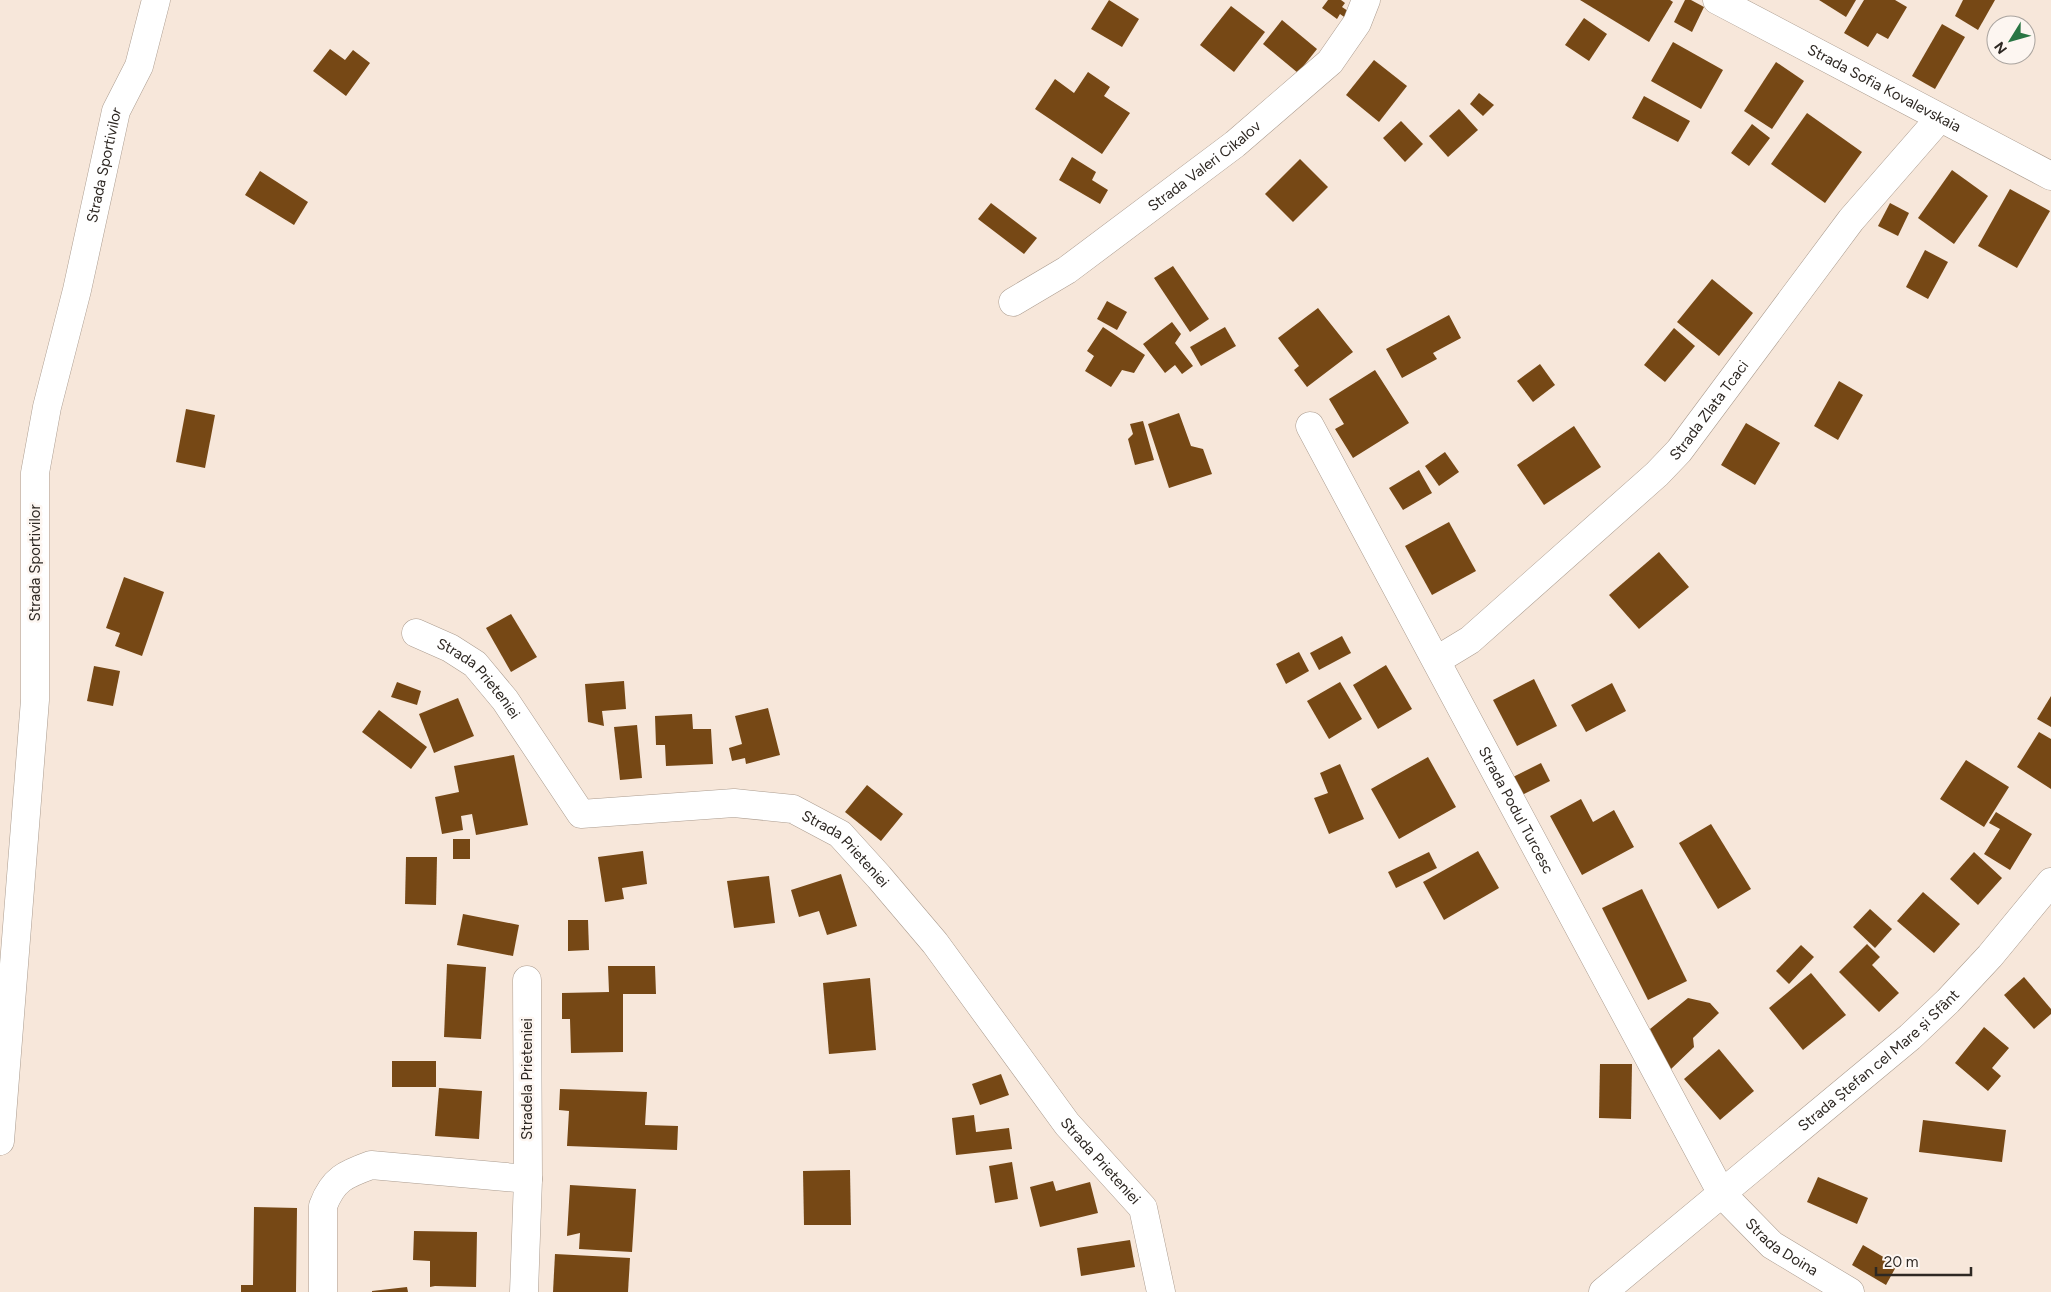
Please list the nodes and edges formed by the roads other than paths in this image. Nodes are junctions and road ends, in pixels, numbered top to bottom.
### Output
1 (156, 0) edge
2 (1366, 0) edge
3 (1717, 0) edge
4 (1939, 119) junction
5 (2051, 176) edge
6 (1013, 302) dead end
7 (1310, 426) dead end
8 (416, 633) dead end
9 (1437, 660) junction
10 (2051, 882) edge
11 (527, 980) dead end
12 (0, 1141) edge
13 (528, 1179) junction
14 (1722, 1194) junction
15 (323, 1292) edge
16 (524, 1292) edge
17 (1162, 1292) edge
18 (1603, 1292) edge
19 (1850, 1292) edge

1 - 12 street, Strada Sportivilor
2 - 6 street, Strada Valeri Cikalov
3 - 4 street, Strada Sofia Kovalevskaia
4 - 5 street, Strada Sofia Kovalevskaia
4 - 9 street, Strada Zlata Tcaci
7 - 9 street, Strada Podul Turcesc
8 - 17 street, Strada Prieteniei
9 - 14 street, Strada Podul Turcesc
10 - 14 street, Strada Ștefan cel Mare și Sfânt
11 - 13 street, Stradela Prieteniei
13 - 15 street
13 - 16 street, Stradela Prieteniei
14 - 18 street, Strada Ștefan cel Mare și Sfânt
14 - 19 street, Strada Doina

